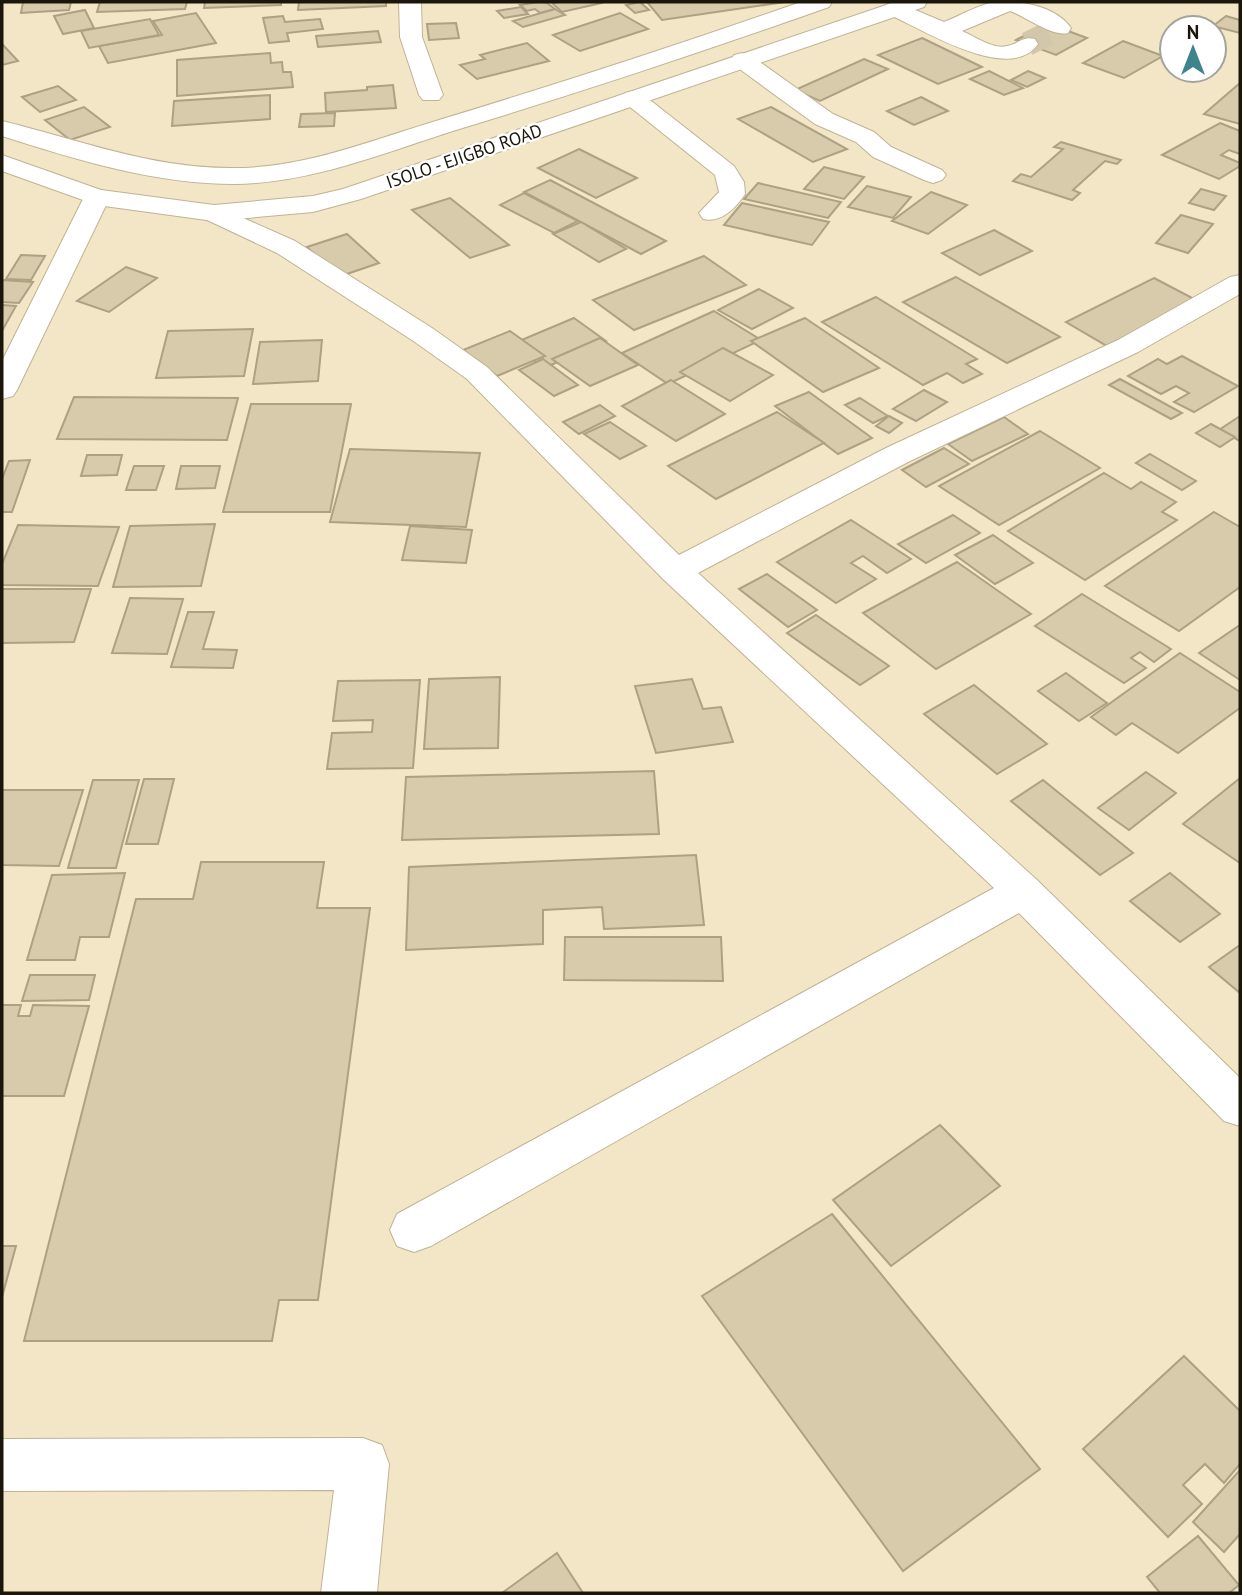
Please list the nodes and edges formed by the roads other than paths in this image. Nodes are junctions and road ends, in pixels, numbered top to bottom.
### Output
1 (410, 2) edge
2 (821, 2) edge
3 (1009, 2) edge
4 (906, 5) edge
5 (1060, 28) dead end
6 (942, 31) junction
7 (1027, 44) tunnel mouth
8 (742, 60) junction
9 (431, 95) dead end
10 (634, 98) junction
11 (2, 128) edge
12 (2, 163) edge
13 (933, 176) dead end
14 (97, 197) junction
15 (214, 213) junction
16 (712, 213) dead end
17 (1240, 283) edge
18 (2, 390) edge
19 (675, 571) junction
20 (1023, 891) junction
21 (1240, 1107) edge
22 (414, 1230) dead end
23 (2, 1465) edge
24 (349, 1593) edge

1 - 9 street
2 - 11 street, ISOLO - EJIGBO ROAD
3 - 5 street
3 - 6 street
4 - 6 street
4 - 8 street, ISOLO - EJIGBO ROAD
6 - 7 street
8 - 10 street, ISOLO - EJIGBO ROAD
8 - 13 street
10 - 15 street, ISOLO - EJIGBO ROAD
10 - 16 street
12 - 14 street, ISOLO - EJIGBO ROAD
14 - 15 street, ISOLO - EJIGBO ROAD
14 - 18 street
15 - 19 street
17 - 19 street
19 - 20 street
20 - 21 street
20 - 22 street
23 - 24 street

